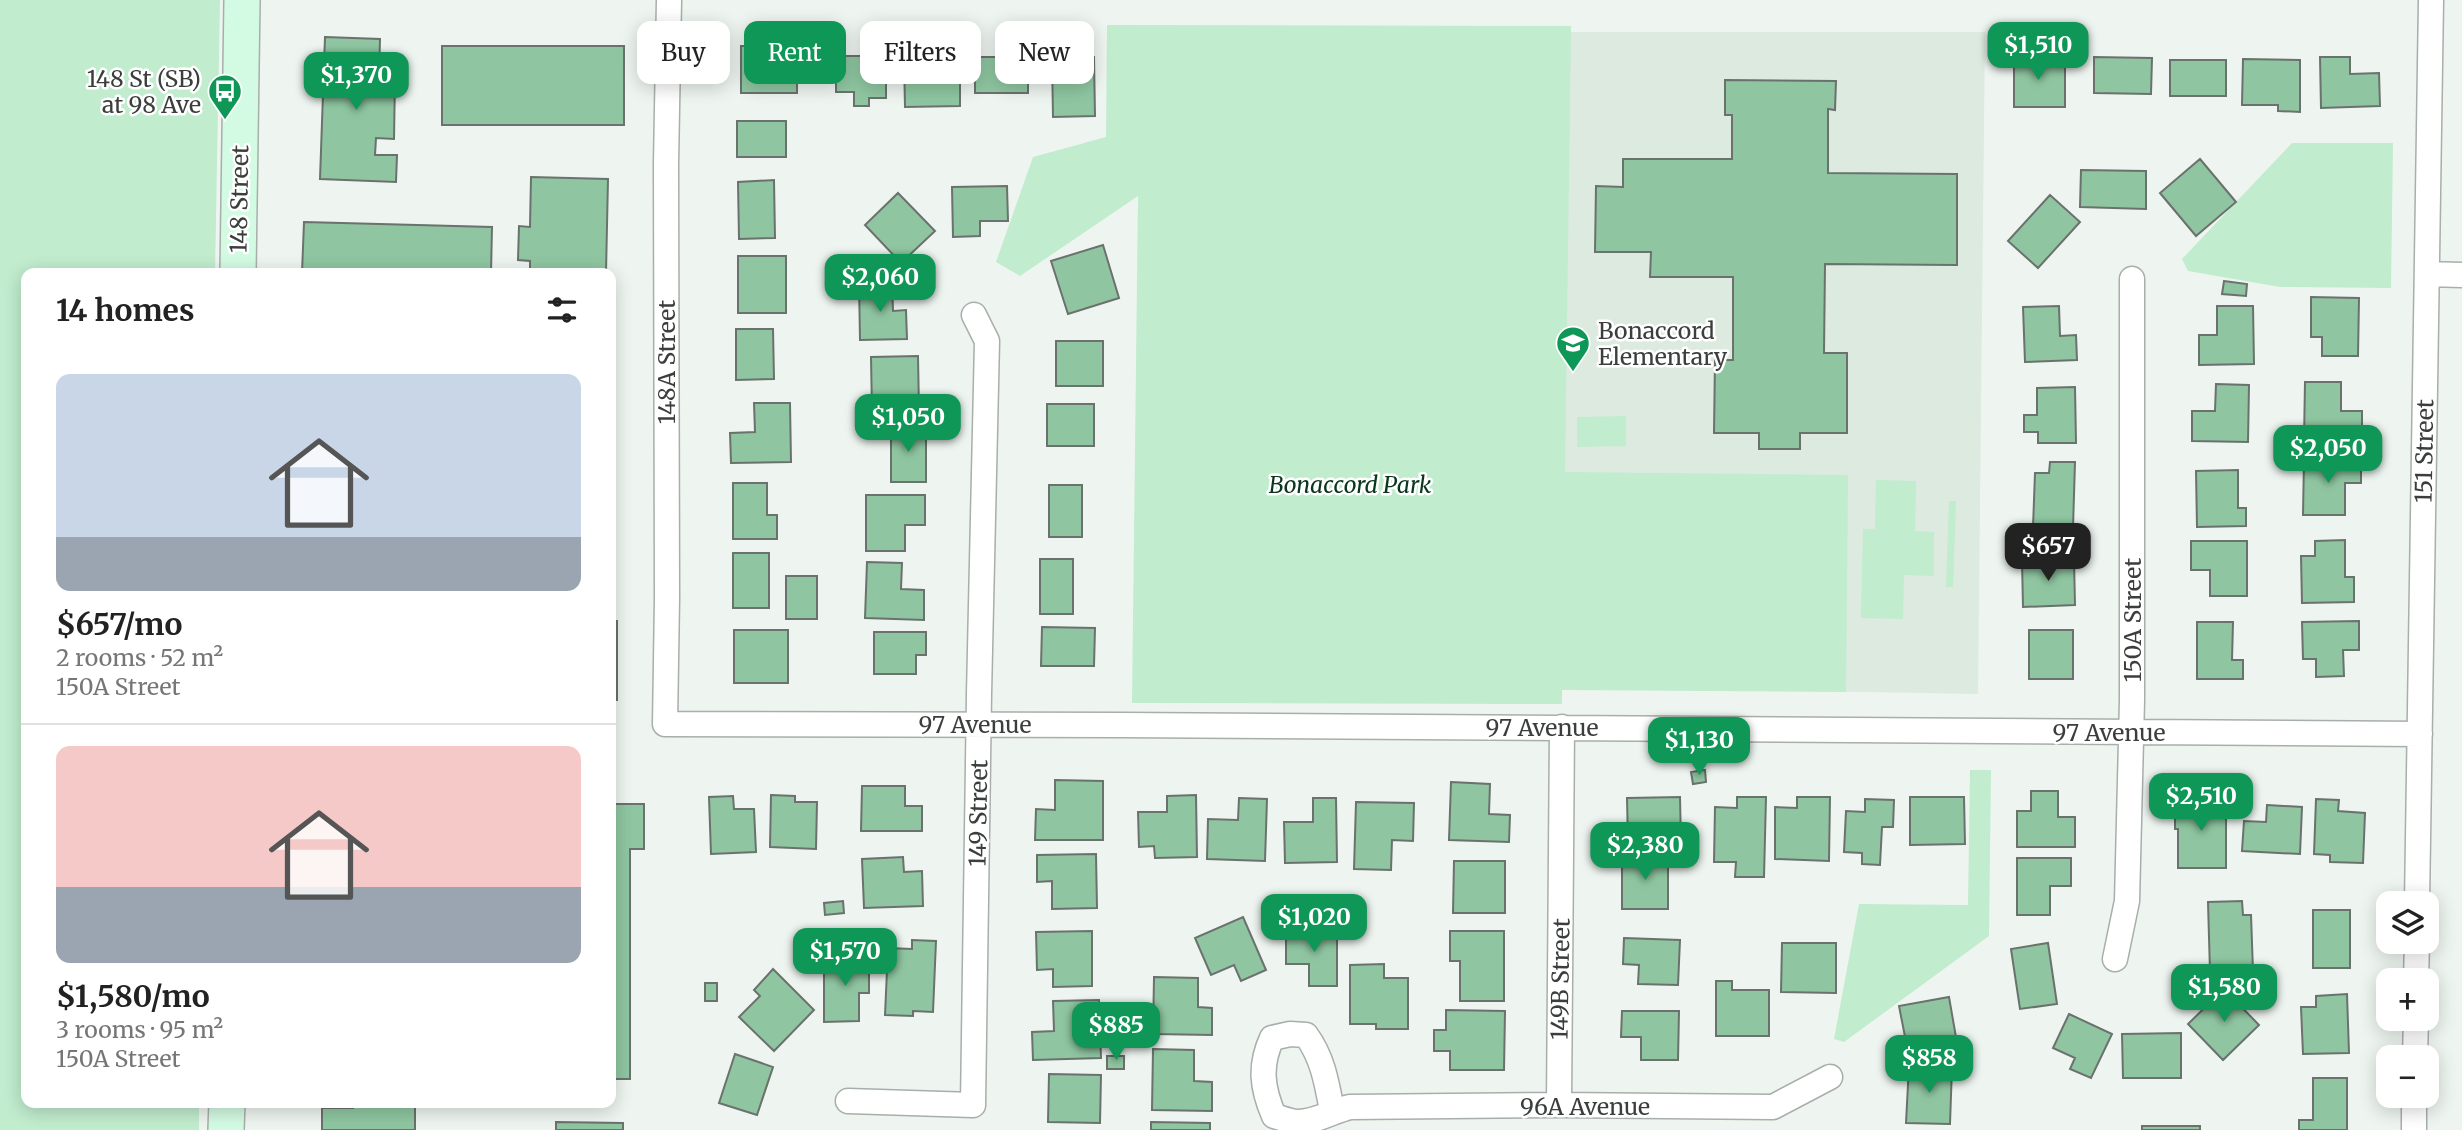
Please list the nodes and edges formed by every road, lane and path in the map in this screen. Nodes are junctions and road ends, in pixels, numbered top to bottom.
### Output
1 (242, 0) edge
2 (669, 0) edge
3 (2431, 0) edge
4 (238, 268) edge
5 (2427, 274) junction
6 (2462, 275) edge
7 (2132, 279) dead end
8 (974, 315) dead end
9 (665, 724) joint
10 (979, 724) junction
11 (1562, 727) junction
12 (2132, 732) junction
13 (2420, 734) junction
14 (2417, 891) edge
15 (2115, 959) dead end
16 (1830, 1077) dead end
17 (848, 1101) dead end
18 (1559, 1105) junction
19 (227, 1108) edge
20 (2414, 1108) edge
21 (1332, 1111) dead end
22 (226, 1130) edge
23 (2414, 1130) edge

1 - 4 main road, 148 Street
2 - 9 street, 148A Street
3 - 5 street, 151 Street
5 - 6 street
5 - 13 street, 151 Street
7 - 12 street, 150A Street
8 - 10 street, 149 Street
9 - 10 street, 97 Avenue
10 - 11 street, 97 Avenue
10 - 17 street, 149 Street
11 - 12 street, 97 Avenue
11 - 18 street, 149B Street
12 - 13 street, 97 Avenue
12 - 15 street, 150A Street
13 - 14 street, 151 Street
16 - 18 street, 96A Avenue
18 - 21 street, 96A Avenue
19 - 22 main road
20 - 23 street

